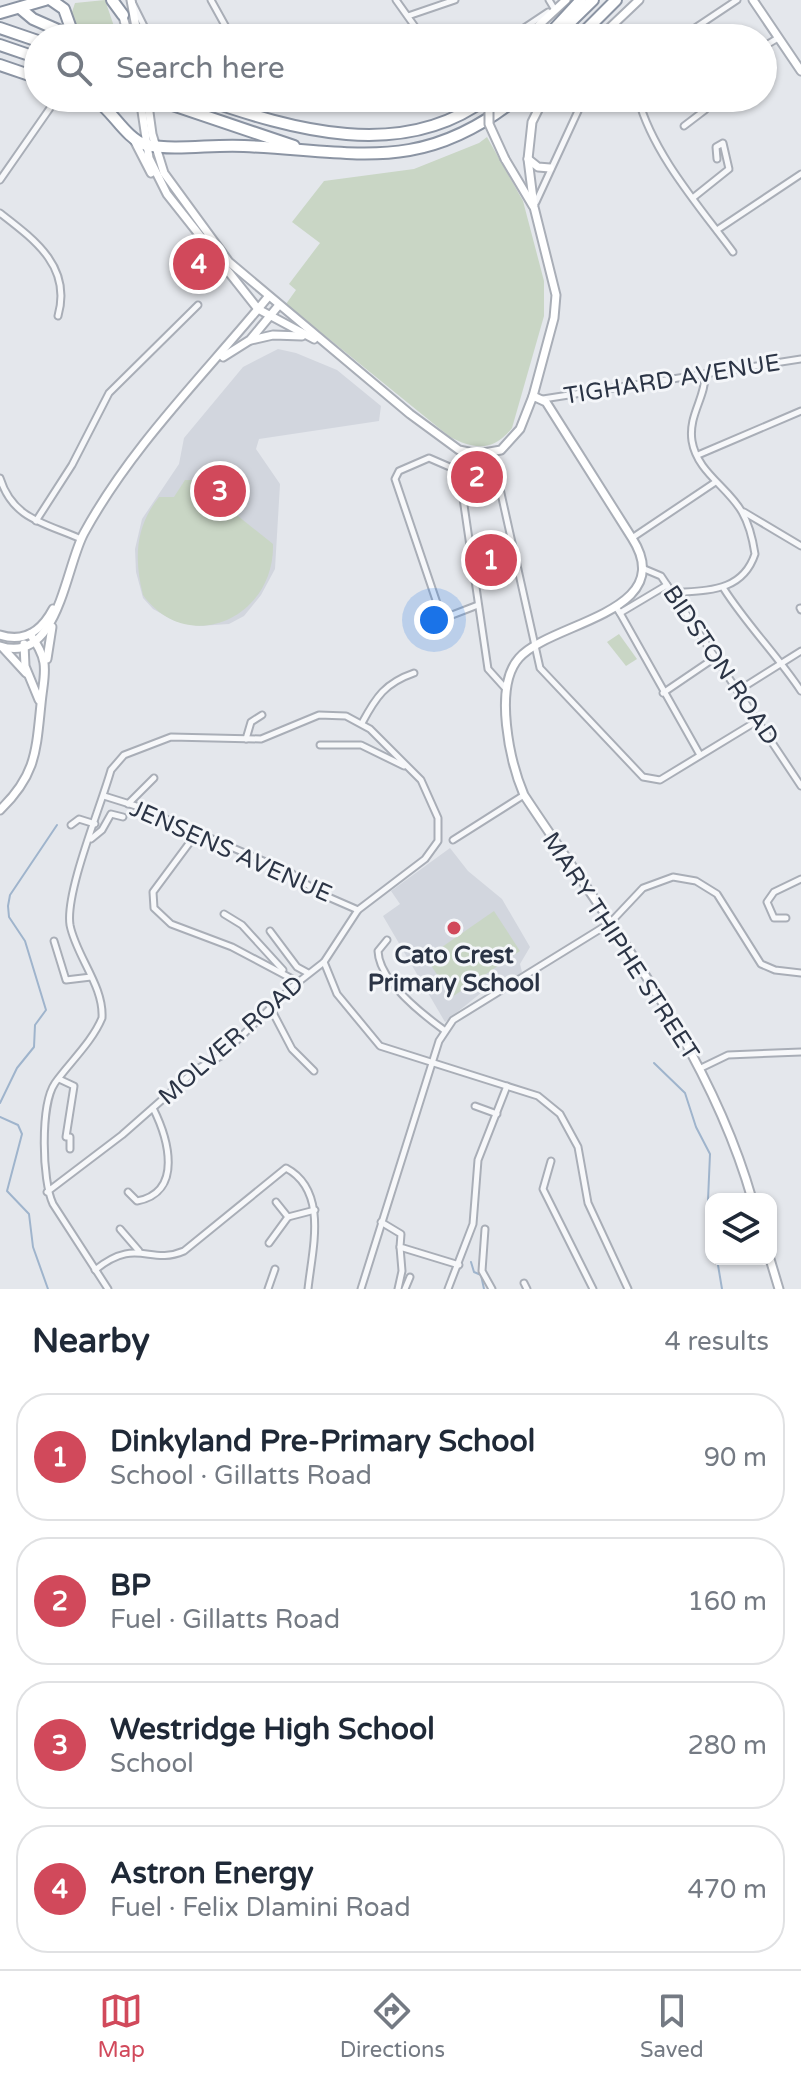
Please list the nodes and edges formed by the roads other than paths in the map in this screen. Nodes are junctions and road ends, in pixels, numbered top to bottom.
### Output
1 (48, 0) edge
2 (115, 0) edge
3 (211, 0) edge
4 (396, 0) edge
5 (455, 0) edge
6 (549, 0) edge
7 (566, 0) edge
8 (581, 0) edge
9 (593, 0) edge
10 (616, 0) edge
11 (639, 0) edge
12 (737, 0) edge
13 (753, 0) edge
14 (132, 1) edge
15 (66, 4) edge
16 (0, 5) edge
17 (554, 8) junction
18 (21, 9) junction
19 (0, 13) edge
20 (123, 15) joint
21 (408, 16) junction
22 (44, 24) edge
23 (71, 24) edge
24 (125, 24) edge
25 (136, 24) edge
26 (143, 24) edge
27 (224, 24) edge
28 (413, 24) edge
29 (530, 24) edge
30 (539, 24) edge
31 (559, 24) edge
32 (568, 24) edge
33 (592, 24) edge
34 (614, 24) edge
35 (701, 24) edge
36 (769, 24) edge
37 (0, 28) edge
38 (24, 36) edge
39 (778, 38) edge
40 (0, 45) edge
41 (24, 53) edge
42 (798, 61) edge
43 (1, 66) edge
44 (801, 71) edge
45 (24, 73) edge
46 (47, 112) edge
47 (112, 112) edge
48 (143, 112) edge
49 (150, 112) edge
50 (193, 112) edge
51 (249, 112) edge
52 (465, 112) edge
53 (489, 112) edge
54 (500, 112) edge
55 (537, 112) edge
56 (577, 112) edge
57 (644, 112) edge
58 (702, 112) edge
59 (684, 126) dead end
60 (134, 140) junction
61 (151, 146) junction
62 (315, 153) junction
63 (528, 159) junction
64 (717, 159) dead end
65 (550, 168) junction
66 (801, 174) edge
67 (0, 180) edge
68 (158, 181) junction
69 (694, 197) junction
70 (534, 207) junction
71 (0, 213) edge
72 (717, 230) junction
73 (733, 252) dead end
74 (268, 297) junction
75 (198, 305) dead end
76 (279, 305) junction
77 (258, 309) junction
78 (58, 316) dead end
79 (270, 317) junction
80 (308, 336) junction
81 (250, 340) junction
82 (323, 344) junction
83 (801, 359) edge
84 (218, 360) junction
85 (705, 374) junction
86 (533, 396) junction
87 (543, 399) junction
88 (801, 411) edge
89 (464, 452) junction
90 (492, 453) junction
91 (698, 455) junction
92 (459, 471) junction
93 (0, 478) edge
94 (714, 483) junction
95 (742, 511) junction
96 (36, 521) junction
97 (632, 538) junction
98 (81, 539) junction
99 (801, 546) edge
100 (642, 568) junction
101 (667, 585) junction
102 (724, 589) junction
103 (672, 593) junction
104 (58, 600) junction
105 (478, 605) junction
106 (618, 610) junction
107 (52, 625) junction
108 (0, 635) edge
109 (30, 638) junction
110 (534, 645) junction
111 (2, 647) edge
112 (24, 647) junction
113 (801, 651) edge
114 (716, 657) junction
115 (782, 663) junction
116 (46, 664) junction
117 (414, 673) dead end
118 (30, 678) junction
119 (506, 689) junction
120 (739, 690) junction
121 (801, 691) edge
122 (663, 693) junction
123 (40, 706) junction
124 (262, 715) dead end
125 (757, 721) junction
126 (362, 723) junction
127 (246, 739) junction
128 (320, 745) dead end
129 (700, 755) junction
130 (405, 766) junction
131 (154, 778) dead end
132 (801, 786) edge
133 (524, 795) junction
134 (104, 796) junction
135 (128, 804) junction
136 (0, 810) edge
137 (123, 817) dead end
138 (95, 824) junction
139 (71, 825) dead end
140 (196, 834) junction
141 (90, 839) junction
142 (453, 840) dead end
143 (801, 879) edge
144 (358, 910) junction
145 (224, 914) dead end
146 (786, 918) dead end
147 (610, 923) junction
148 (270, 931) dead end
149 (387, 940) dead end
150 (54, 941) dead end
151 (324, 962) junction
152 (286, 973) junction
153 (308, 973) junction
154 (801, 973) edge
155 (91, 977) junction
156 (298, 982) junction
157 (270, 1007) junction
158 (444, 1030) junction
159 (801, 1052) edge
160 (432, 1063) junction
161 (699, 1069) junction
162 (314, 1071) dead end
163 (59, 1079) junction
164 (507, 1086) junction
165 (475, 1106) dead end
166 (153, 1108) junction
167 (497, 1114) junction
168 (70, 1149) dead end
169 (551, 1161) dead end
170 (47, 1192) junction
171 (128, 1192) dead end
172 (750, 1193) edge
173 (276, 1202) dead end
174 (315, 1210) junction
175 (288, 1217) junction
176 (381, 1222) junction
177 (120, 1229) dead end
178 (485, 1229) dead end
179 (269, 1243) dead end
180 (400, 1247) junction
181 (139, 1251) junction
182 (459, 1265) junction
183 (772, 1265) edge
184 (275, 1269) dead end
185 (95, 1270) junction
186 (410, 1277) dead end
187 (627, 1287) edge
188 (108, 1289) edge
189 (268, 1289) edge
190 (308, 1289) edge
191 (361, 1289) edge
192 (398, 1289) edge
193 (405, 1289) edge
194 (448, 1289) edge
195 (492, 1289) edge
196 (593, 1289) edge
197 (618, 1289) edge
198 (779, 1289) edge

1 - 15 highway
1 - 18 highway
2 - 20 highway
3 - 27 street
4 - 21 street
5 - 21 street
6 - 17 street
7 - 17 main road
8 - 31 highway
9 - 32 highway
10 - 33 highway
11 - 34 main road
12 - 35 street
13 - 36 main road
14 - 25 main road
14 - 26 street
15 - 23 highway
16 - 18 street
17 - 29 street
17 - 30 main road
18 - 19 highway
18 - 22 highway
20 - 24 main road
21 - 28 street
37 - 38 highway
39 - 42 main road
40 - 41 highway
42 - 44 main road
43 - 45 highway
46 - 67 street
47 - 60 highway
48 - 61 main road
49 - 61 main road
50 - 62 highway
51 - 52 highway
53 - 70 main road, bridge
54 - 62 highway
55 - 63 main road
56 - 65 street
57 - 69 street
58 - 59 street
60 - 61 highway
60 - 68 main road
61 - 62 highway
61 - 68 main road
61 - 74 main road
63 - 65 main road
63 - 70 main road
64 - 69 street
65 - 70 street
66 - 72 street
68 - 77 main road
69 - 72 street
70 - 86 main road
71 - 78 street
72 - 73 street
74 - 76 main road
74 - 77 main road
75 - 96 street
76 - 79 main road
76 - 82 main road
77 - 79 main road
77 - 84 main road
79 - 80 main road
79 - 81 main road
80 - 81 main road
80 - 82 main road
81 - 84 main road
82 - 89 main road
83 - 85 street, TIGHARD AVENUE
84 - 98 main road
85 - 87 street, TIGHARD AVENUE
85 - 91 street
86 - 87 main road
86 - 90 main road
87 - 97 main road, BIDSTON ROAD
88 - 91 street
89 - 90 main road
89 - 92 street
90 - 110 street
91 - 94 street
92 - 105 street
92 - 105 street
93 - 96 street
94 - 95 street
94 - 97 street
95 - 99 street
95 - 102 street
96 - 98 street
97 - 100 main road, BIDSTON ROAD
98 - 104 main road
100 - 101 street, BIDSTON ROAD
100 - 106 main road
101 - 103 street, BIDSTON ROAD
101 - 106 street
102 - 103 street
102 - 115 street
103 - 114 street, BIDSTON ROAD
104 - 107 main road
104 - 109 main road
105 - 119 street
106 - 110 main road
106 - 122 street
107 - 109 main road
107 - 116 main road
108 - 109 main road
109 - 112 main road
109 - 116 main road
110 - 119 main road
110 - 129 street
111 - 112 main road
111 - 118 main road
112 - 118 main road
113 - 115 street
114 - 120 street, BIDSTON ROAD
114 - 122 street
115 - 120 street
115 - 121 street
116 - 123 main road
117 - 126 street
118 - 123 main road
119 - 133 main road, MARY THIPHE STREET
120 - 125 street, BIDSTON ROAD
122 - 129 street
123 - 136 main road
124 - 127 street
125 - 129 street
125 - 132 street, BIDSTON ROAD
126 - 127 street
126 - 130 street
127 - 134 street
128 - 130 street
130 - 144 street, MOLVER ROAD
131 - 135 street
133 - 142 street
133 - 147 main road, MARY THIPHE STREET
134 - 135 street, JENSENS AVENUE
134 - 138 street
135 - 140 street, JENSENS AVENUE
137 - 141 street
138 - 139 street
138 - 141 street
140 - 144 street, JENSENS AVENUE
140 - 152 street
141 - 155 street
143 - 146 street
144 - 151 street, MOLVER ROAD
145 - 152 street
147 - 154 street
147 - 158 street
147 - 161 main road, MARY THIPHE STREET
148 - 153 street
149 - 158 street
150 - 155 street
151 - 153 street, MOLVER ROAD
151 - 160 street
152 - 156 street
153 - 156 street, MOLVER ROAD
155 - 163 street
156 - 157 street, MOLVER ROAD
157 - 162 street
157 - 166 street, MOLVER ROAD
158 - 160 street
159 - 161 street
160 - 164 street
160 - 176 street
161 - 172 main road, MARY THIPHE STREET
163 - 168 street
163 - 170 street
164 - 167 street
164 - 187 street
165 - 167 street
166 - 170 street, MOLVER ROAD
166 - 171 street
167 - 182 street
169 - 196 street
170 - 185 street
173 - 175 street
174 - 175 street
174 - 181 street
174 - 190 street
175 - 179 street
176 - 180 street
176 - 191 street
177 - 181 street
178 - 195 street
180 - 182 street
180 - 192 street
181 - 185 street
182 - 194 street
183 - 198 main road
184 - 189 street
185 - 188 street
186 - 193 street
187 - 197 street

